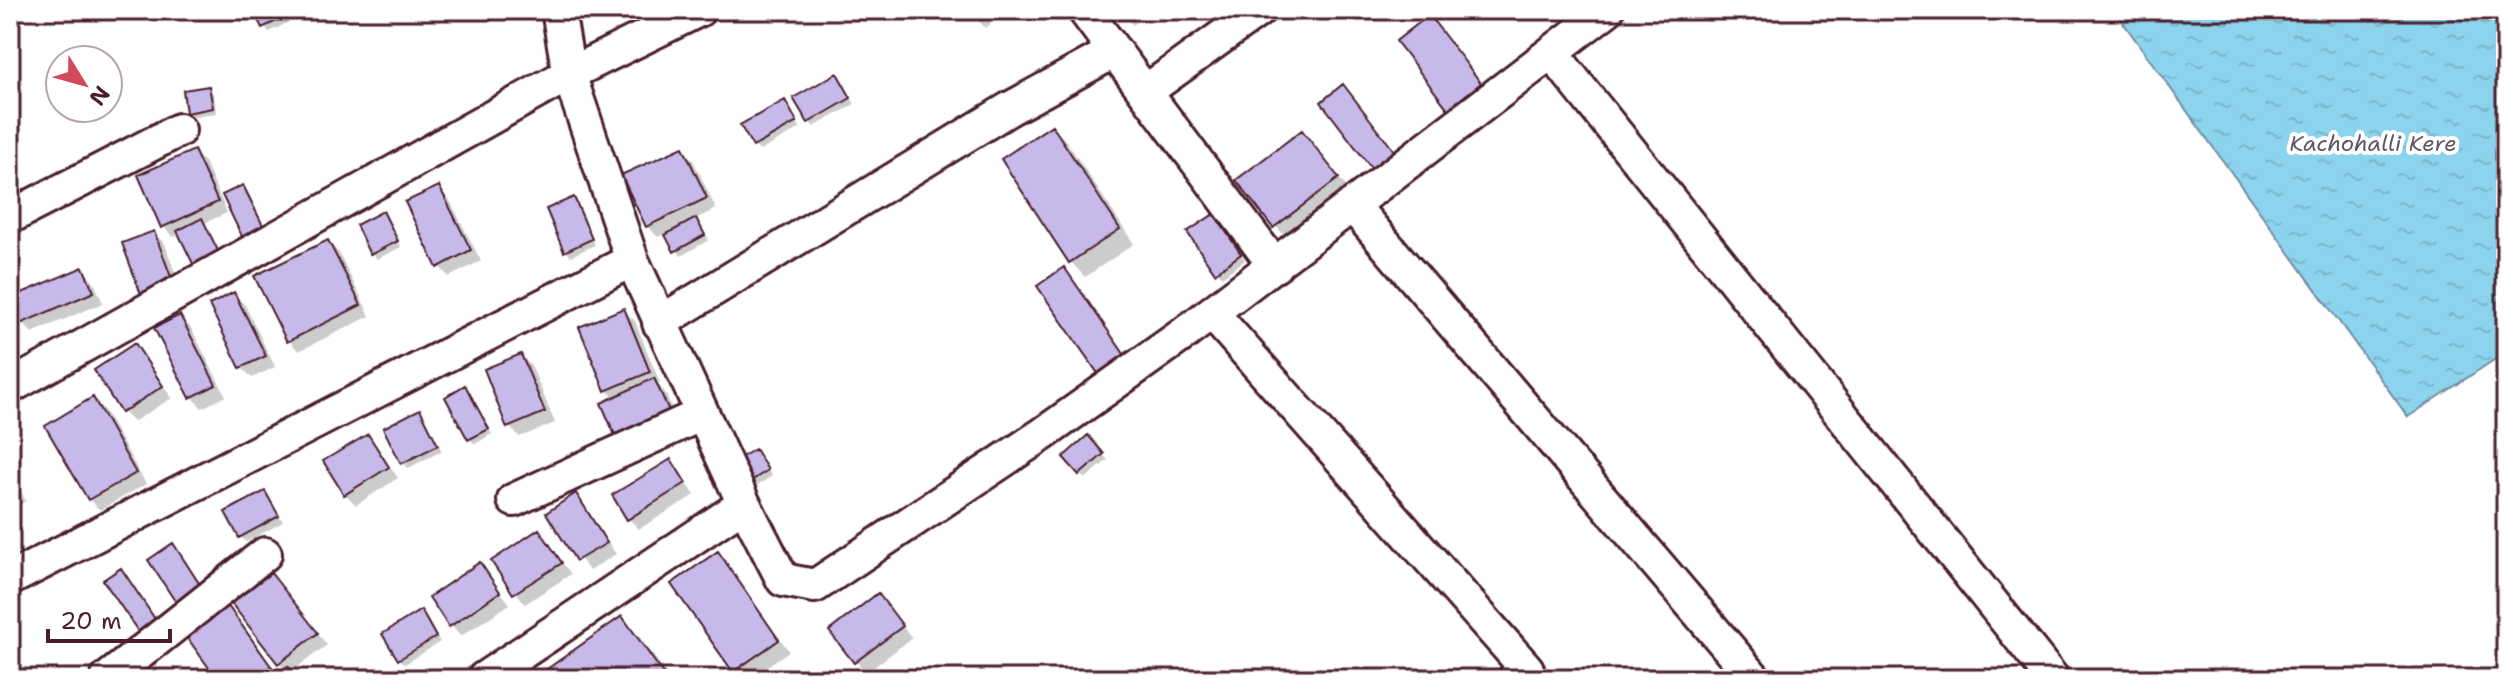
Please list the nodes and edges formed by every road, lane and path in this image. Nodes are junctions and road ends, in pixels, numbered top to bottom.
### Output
1 (558, 10) edge
2 (699, 10) edge
3 (1084, 10) edge
4 (1259, 10) edge
5 (1607, 10) edge
6 (1115, 51) junction
7 (1552, 53) junction
8 (569, 74) junction
9 (1145, 92) junction
10 (179, 130) dead end
11 (1353, 206) junction
12 (10, 217) edge
13 (632, 260) junction
14 (1275, 266) junction
15 (1212, 313) junction
16 (659, 323) junction
17 (10, 387) edge
18 (702, 414) junction
19 (514, 500) dead end
20 (744, 504) junction
21 (265, 554) dead end
22 (10, 579) edge
23 (1525, 676) edge
24 (107, 679) edge
25 (483, 679) edge
26 (1755, 679) edge
27 (2053, 679) edge

1 - 8 street
2 - 8 street
3 - 6 street
4 - 9 street
5 - 7 street
6 - 9 street
6 - 16 street
7 - 11 street
7 - 27 street
8 - 13 street
8 - 17 street
9 - 14 street
10 - 12 street
11 - 14 street
11 - 26 street
13 - 16 street
13 - 22 street
14 - 15 street
15 - 20 street
15 - 23 street
16 - 18 street
18 - 19 street
18 - 20 street
20 - 25 street
21 - 24 street

